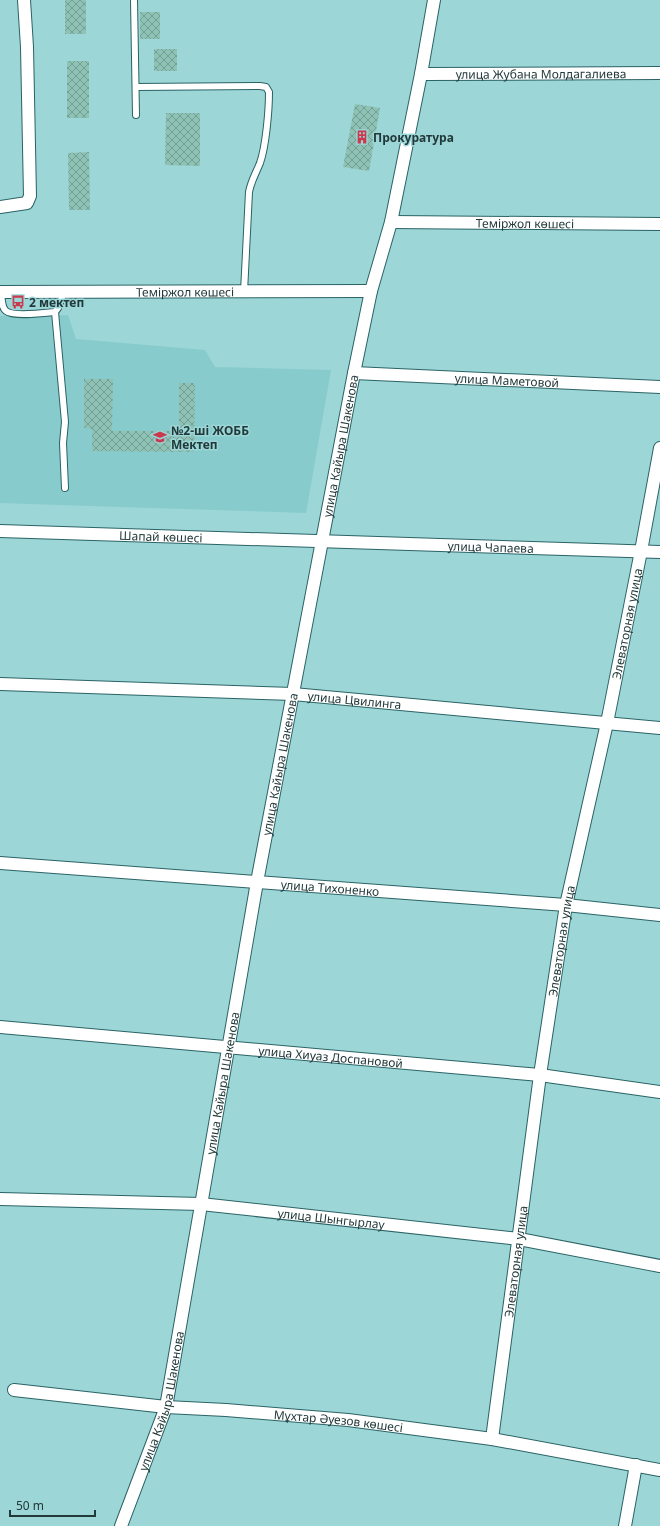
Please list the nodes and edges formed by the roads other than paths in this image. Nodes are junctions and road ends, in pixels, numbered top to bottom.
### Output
1 (24, 0) edge
2 (134, 0) edge
3 (434, 0) edge
4 (660, 73) edge
5 (421, 74) junction
6 (136, 87) junction
7 (136, 115) dead end
8 (0, 207) edge
9 (391, 222) junction
10 (660, 224) edge
11 (370, 291) junction
12 (1, 292) edge
13 (64, 292) junction
14 (244, 292) junction
15 (55, 312) junction
16 (354, 373) junction
17 (660, 387) edge
18 (660, 448) edge
19 (65, 488) dead end
20 (0, 531) edge
21 (322, 542) junction
22 (641, 551) junction
23 (660, 552) edge
24 (0, 684) edge
25 (293, 694) junction
26 (607, 723) junction
27 (660, 728) edge
28 (0, 863) edge
29 (257, 882) junction
30 (566, 905) junction
31 (660, 915) edge
32 (0, 1027) edge
33 (228, 1046) junction
34 (540, 1075) junction
35 (660, 1092) edge
36 (0, 1199) edge
37 (201, 1204) junction
38 (519, 1239) junction
39 (660, 1266) edge
40 (14, 1390) dead end
41 (166, 1407) junction
42 (492, 1439) junction
43 (636, 1466) junction
44 (660, 1470) edge
45 (121, 1526) edge
46 (625, 1526) edge

1 - 8 street
2 - 6 lane
3 - 5 street, улица Кайыра Шакенова
4 - 5 street, улица Жубана Молдагалиева
5 - 9 street, улица Кайыра Шакенова
6 - 7 lane
6 - 14 lane
9 - 10 street, Теміржол көшесі
9 - 11 street, улица Кайыра Шакенова
11 - 14 street, Теміржол көшесі
11 - 16 street, улица Кайыра Шакенова
12 - 13 street, Теміржол көшесі
12 - 15 lane
13 - 14 street, Теміржол көшесі
13 - 15 lane
15 - 19 lane
16 - 17 street, улица Маметовой
16 - 21 street, улица Кайыра Шакенова
18 - 22 street, Элеваторная улица
20 - 21 street, Шапай көшесі
21 - 22 street, улица Чапаева
21 - 25 street, улица Кайыра Шакенова
22 - 23 street, улица Чапаева
22 - 26 street, Элеваторная улица
24 - 25 street, улица Цвилинга
25 - 26 street, улица Цвилинга
25 - 29 street, улица Кайыра Шакенова
26 - 27 street, улица Цвилинга
26 - 30 street, Элеваторная улица
28 - 29 street, улица Тихоненко
29 - 30 street, улица Тихоненко
29 - 33 street, улица Кайыра Шакенова
30 - 31 street, улица Тихоненко
30 - 34 street, Элеваторная улица
32 - 33 street, улица Хиуаз Доспановой
33 - 34 street, улица Хиуаз Доспановой
33 - 37 street, улица Кайыра Шакенова
34 - 35 street, улица Хиуаз Доспановой
34 - 38 street, Элеваторная улица
36 - 37 street, улица Шынгырлау
37 - 38 street, улица Шынгырлау
37 - 41 street, улица Кайыра Шакенова
38 - 39 street, улица Шынгырлау
38 - 42 street, Элеваторная улица
40 - 41 street, Мұхтар Әуезов көшесі
41 - 42 street, Мұхтар Әуезов көшесі
41 - 45 street, улица Кайыра Шакенова
42 - 43 street, Мұхтар Әуезов көшесі
43 - 44 street, Мұхтар Әуезов көшесі
43 - 46 street

